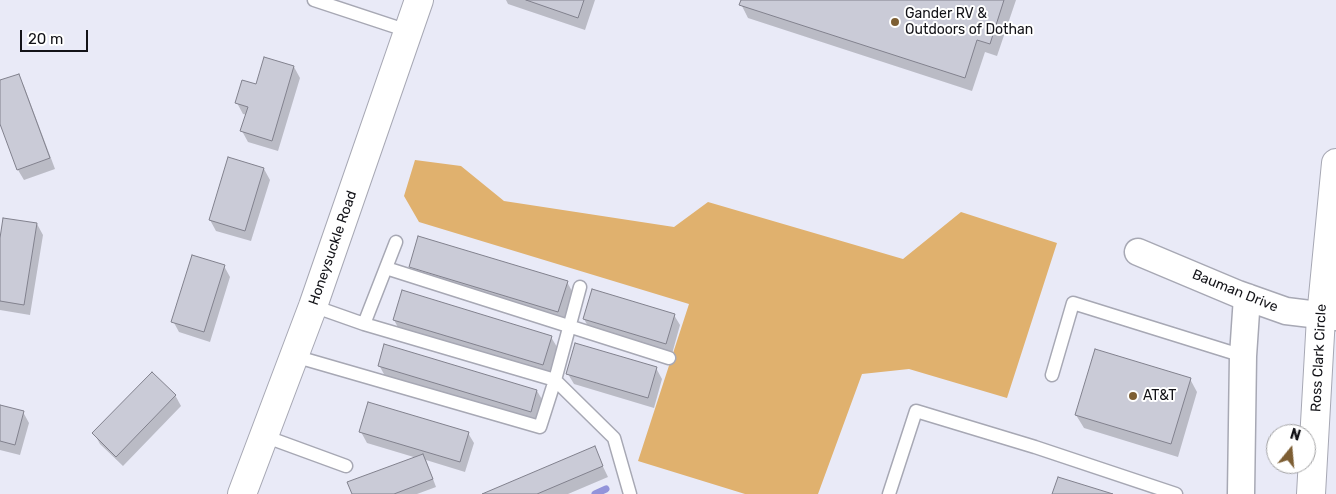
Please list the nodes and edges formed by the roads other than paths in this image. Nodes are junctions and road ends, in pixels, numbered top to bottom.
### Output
1 (314, 0) edge
2 (419, 0) edge
3 (408, 31) junction
4 (1336, 163) edge
5 (396, 242) dead end
6 (1138, 252) dead end
7 (386, 268) junction
8 (580, 287) dead end
9 (1248, 297) junction
10 (313, 306) junction
11 (1328, 317) edge
12 (364, 324) junction
13 (570, 327) junction
14 (294, 356) junction
15 (1243, 356) junction
16 (669, 358) dead end
17 (1052, 375) dead end
18 (555, 380) junction
19 (264, 436) junction
20 (346, 466) dead end
21 (242, 494) edge
22 (630, 494) edge
23 (888, 494) edge
24 (1176, 494) edge
25 (1241, 494) edge
26 (1312, 494) edge

1 - 3 lane
2 - 3 main road, Honeysuckle Road
3 - 10 main road, Honeysuckle Road
4 - 11 main road, Ross Clark Circle
5 - 7 lane
6 - 9 street, Bauman Drive
7 - 12 lane
7 - 13 lane
8 - 13 lane
9 - 11 street, Bauman Drive
9 - 15 street
10 - 12 lane
10 - 14 main road, Honeysuckle Road
11 - 26 main road, Ross Clark Circle
12 - 18 lane
13 - 16 lane
13 - 18 lane
14 - 18 lane
14 - 19 main road, Honeysuckle Road
15 - 17 lane
15 - 25 street
18 - 22 lane
19 - 20 lane
19 - 21 main road, Honeysuckle Road
23 - 24 lane

